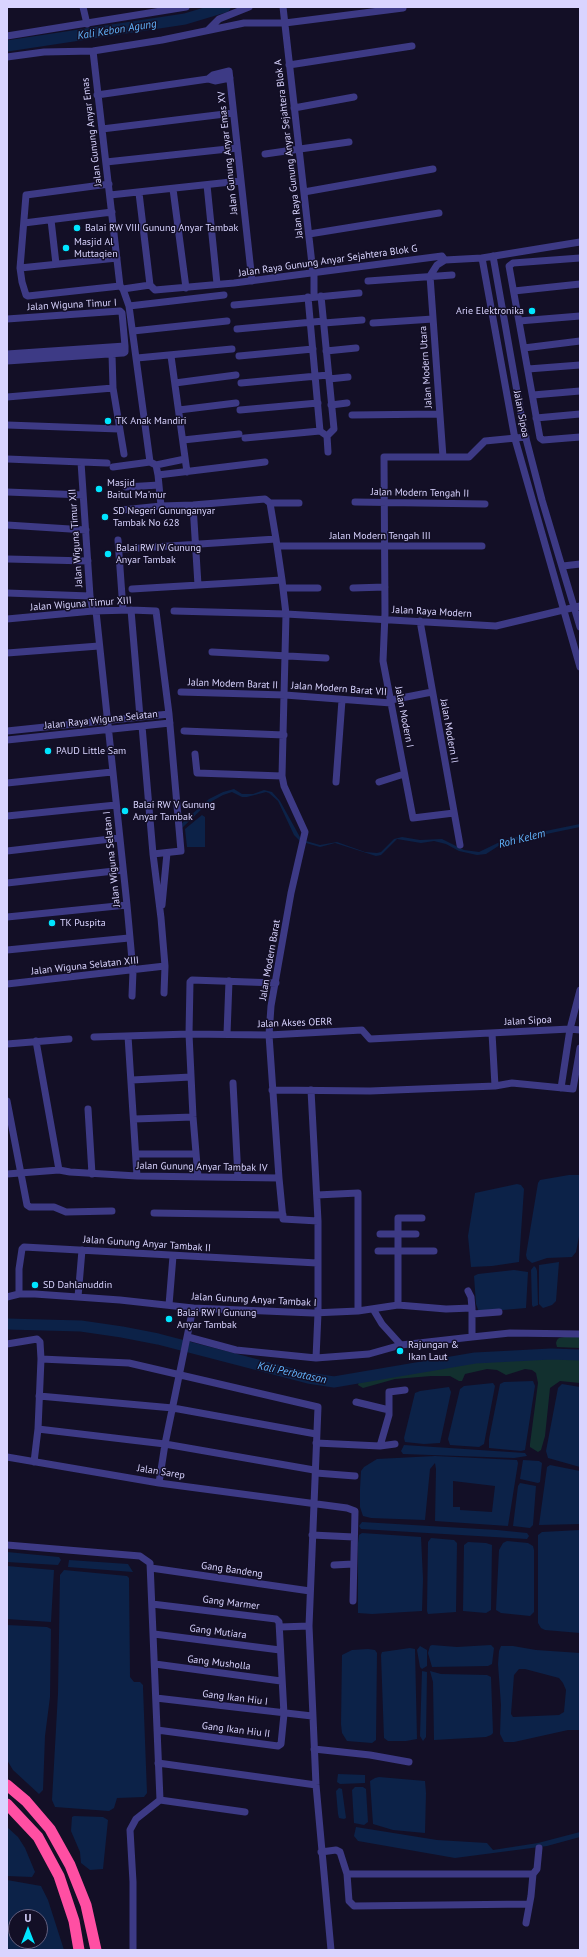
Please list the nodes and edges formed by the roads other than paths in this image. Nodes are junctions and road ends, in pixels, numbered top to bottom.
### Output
1 (83, 7) edge
2 (249, 7) edge
3 (283, 7) edge
4 (182, 8) edge
5 (403, 8) edge
6 (285, 23) junction
7 (87, 24) junction
8 (209, 29) junction
9 (7, 36) edge
10 (412, 46) dead end
11 (93, 51) junction
12 (7, 57) edge
13 (289, 65) junction
14 (98, 96) junction
15 (354, 97) dead end
16 (294, 108) junction
17 (233, 113) junction
18 (102, 129) junction
19 (349, 142) dead end
20 (237, 148) junction
21 (299, 150) junction
22 (265, 154) dead end
23 (106, 162) junction
24 (434, 169) dead end
25 (240, 181) junction
26 (108, 184) junction
27 (207, 185) junction
28 (173, 189) junction
29 (304, 192) junction
30 (139, 193) junction
31 (110, 195) junction
32 (112, 212) junction
33 (439, 213) dead end
34 (51, 220) junction
35 (24, 223) junction
36 (309, 234) junction
37 (580, 242) edge
38 (493, 256) junction
39 (117, 258) junction
40 (443, 258) junction
41 (482, 258) junction
42 (580, 258) edge
43 (56, 264) junction
44 (20, 268) junction
45 (313, 273) junction
46 (452, 275) dead end
47 (430, 276) junction
48 (252, 281) junction
49 (368, 281) dead end
50 (217, 284) junction
51 (580, 284) edge
52 (150, 285) junction
53 (121, 287) junction
54 (186, 288) junction
55 (514, 291) junction
56 (359, 293) dead end
57 (224, 295) dead end
58 (314, 297) junction
59 (234, 305) dead end
60 (129, 306) junction
61 (580, 316) edge
62 (7, 318) edge
63 (433, 319) junction
64 (362, 320) dead end
65 (227, 321) dead end
66 (519, 321) junction
67 (311, 322) junction
68 (324, 322) junction
69 (373, 323) dead end
70 (237, 329) dead end
71 (133, 331) junction
72 (580, 341) edge
73 (356, 348) dead end
74 (524, 348) junction
75 (125, 349) junction
76 (232, 349) dead end
77 (313, 349) junction
78 (326, 350) junction
79 (7, 354) edge
80 (112, 354) junction
81 (46, 355) junction
82 (171, 356) junction
83 (239, 356) dead end
84 (136, 358) junction
85 (7, 361) edge
86 (580, 365) edge
87 (528, 369) junction
88 (236, 375) dead end
89 (316, 376) junction
90 (348, 376) dead end
91 (329, 377) junction
92 (175, 383) junction
93 (241, 383) dead end
94 (113, 388) junction
95 (580, 391) edge
96 (533, 395) junction
97 (7, 397) edge
98 (236, 403) dead end
99 (318, 403) junction
100 (347, 403) dead end
101 (331, 405) junction
102 (179, 410) junction
103 (240, 410) dead end
104 (439, 414) junction
105 (580, 414) edge
106 (352, 415) dead end
107 (536, 418) junction
108 (7, 425) edge
109 (119, 429) junction
110 (320, 431) junction
111 (327, 436) junction
112 (526, 437) junction
113 (580, 437) edge
114 (515, 439) junction
115 (183, 440) junction
116 (328, 452) dead end
117 (124, 454) dead end
118 (443, 457) junction
119 (7, 459) edge
120 (185, 459) junction
121 (81, 462) junction
122 (265, 462) dead end
123 (153, 464) junction
124 (187, 472) junction
125 (158, 475) junction
126 (159, 485) junction
127 (126, 487) dead end
128 (7, 492) edge
129 (82, 495) junction
130 (355, 502) dead end
131 (384, 502) junction
132 (270, 503) junction
133 (299, 503) dead end
134 (485, 504) dead end
135 (193, 505) junction
136 (161, 506) junction
137 (122, 510) dead end
138 (7, 525) edge
139 (86, 530) junction
140 (118, 540) dead end
141 (276, 543) junction
142 (555, 544) junction
143 (196, 546) junction
144 (385, 546) junction
145 (482, 546) dead end
146 (545, 547) junction
147 (124, 549) dead end
148 (7, 559) edge
149 (88, 562) junction
150 (580, 564) edge
151 (562, 566) junction
152 (282, 580) junction
153 (198, 585) junction
154 (385, 587) junction
155 (283, 588) junction
156 (318, 588) dead end
157 (353, 588) dead end
158 (132, 589) dead end
159 (7, 593) edge
160 (90, 596) junction
161 (577, 607) edge
162 (127, 610) junction
163 (94, 611) junction
164 (174, 611) dead end
165 (564, 611) junction
166 (286, 614) junction
167 (7, 619) edge
168 (385, 619) junction
169 (420, 621) junction
170 (580, 627) edge
171 (99, 646) junction
172 (212, 652) dead end
173 (7, 653) edge
174 (286, 655) junction
175 (326, 658) dead end
176 (580, 667) edge
177 (181, 692) dead end
178 (432, 692) junction
179 (285, 695) junction
180 (342, 700) junction
181 (391, 701) junction
182 (169, 714) junction
183 (140, 717) junction
184 (107, 720) junction
185 (170, 723) junction
186 (142, 726) junction
187 (108, 730) junction
188 (7, 731) edge
189 (184, 732) dead end
190 (284, 735) junction
191 (7, 740) edge
192 (195, 754) dead end
193 (112, 772) junction
194 (404, 774) junction
195 (282, 776) junction
196 (336, 782) dead end
197 (379, 782) dead end
198 (7, 783) edge
199 (116, 805) junction
200 (454, 813) junction
201 (7, 816) edge
202 (119, 838) junction
203 (460, 845) dead end
204 (7, 851) edge
205 (167, 853) junction
206 (153, 854) junction
207 (123, 870) junction
208 (7, 883) edge
209 (127, 905) junction
210 (7, 917) edge
211 (161, 918) junction
212 (129, 938) junction
213 (7, 950) edge
214 (165, 966) junction
215 (132, 971) junction
216 (229, 981) junction
217 (276, 983) junction
218 (7, 984) edge
219 (580, 990) edge
220 (164, 993) dead end
221 (132, 996) dead end
222 (570, 1028) junction
223 (580, 1030) edge
224 (492, 1033) junction
225 (189, 1034) junction
226 (227, 1034) junction
227 (269, 1035) junction
228 (128, 1036) junction
229 (94, 1037) dead end
230 (69, 1039) dead end
231 (36, 1042) junction
232 (7, 1044) edge
233 (580, 1048) edge
234 (191, 1077) junction
235 (132, 1080) junction
236 (233, 1083) dead end
237 (495, 1086) junction
238 (562, 1088) junction
239 (272, 1090) junction
240 (311, 1090) junction
241 (7, 1101) edge
242 (88, 1109) dead end
243 (193, 1117) junction
244 (134, 1118) junction
245 (137, 1154) junction
246 (196, 1154) junction
247 (59, 1170) junction
248 (21, 1173) junction
249 (7, 1174) edge
250 (92, 1174) junction
251 (137, 1176) junction
252 (198, 1176) junction
253 (238, 1177) junction
254 (278, 1178) junction
255 (317, 1196) junction
256 (112, 1211) dead end
257 (154, 1213) dead end
258 (282, 1216) junction
259 (422, 1218) dead end
260 (318, 1221) junction
261 (380, 1234) dead end
262 (399, 1234) junction
263 (416, 1234) dead end
264 (82, 1250) junction
265 (378, 1251) dead end
266 (399, 1251) junction
267 (434, 1251) dead end
268 (173, 1256) junction
269 (317, 1263) junction
270 (468, 1291) dead end
271 (19, 1294) junction
272 (7, 1296) edge
273 (78, 1297) junction
274 (169, 1305) junction
275 (398, 1305) junction
276 (193, 1308) junction
277 (373, 1308) junction
278 (358, 1311) junction
279 (472, 1311) junction
280 (499, 1312) dead end
281 (316, 1313) junction
282 (580, 1334) edge
283 (472, 1337) junction
284 (188, 1339) junction
285 (7, 1344) edge
286 (401, 1345) junction
287 (316, 1358) junction
288 (41, 1360) junction
289 (180, 1374) junction
290 (405, 1390) dead end
291 (39, 1396) junction
292 (356, 1402) dead end
293 (173, 1408) junction
294 (389, 1410) junction
295 (38, 1429) junction
296 (316, 1434) junction
297 (319, 1443) junction
298 (165, 1444) junction
299 (395, 1444) dead end
300 (380, 1446) junction
301 (7, 1457) edge
302 (34, 1462) junction
303 (318, 1472) junction
304 (355, 1476) dead end
305 (159, 1482) junction
306 (315, 1504) junction
307 (315, 1535) junction
308 (354, 1537) junction
309 (7, 1544) edge
310 (353, 1564) junction
311 (334, 1565) dead end
312 (151, 1568) junction
313 (310, 1591) junction
314 (353, 1601) dead end
315 (152, 1604) junction
316 (309, 1626) junction
317 (282, 1627) junction
318 (154, 1634) junction
319 (280, 1650) junction
320 (155, 1664) junction
321 (281, 1681) junction
322 (156, 1698) junction
323 (284, 1714) junction
324 (312, 1716) junction
325 (157, 1730) junction
326 (314, 1749) junction
327 (409, 1762) dead end
328 (158, 1764) junction
329 (7, 1785) edge
330 (316, 1785) junction
331 (160, 1800) junction
332 (7, 1804) edge
333 (245, 1812) dead end
334 (539, 1848) dead end
335 (321, 1852) junction
336 (347, 1874) junction
337 (533, 1874) junction
338 (529, 1904) junction
339 (526, 1923) dead end
340 (79, 1950) edge
341 (96, 1950) edge
342 (132, 1950) edge
343 (331, 1950) edge

1 - 7 street
2 - 8 street
3 - 6 street, Jalan Raya Gunung Anyar Sejahtera Blok A
4 - 7 street
5 - 6 street
6 - 8 street
6 - 13 street, Jalan Raya Gunung Anyar Sejahtera Blok A
7 - 9 street
8 - 11 street
10 - 13 street
11 - 12 street
11 - 14 street, Jalan Gunung Anyar Emas
13 - 16 street, Jalan Raya Gunung Anyar Sejahtera Blok A
14 - 17 street, Jalan Gunung Anyar Emas XV
14 - 18 street, Jalan Gunung Anyar Emas
15 - 16 street
16 - 21 street, Jalan Raya Gunung Anyar Sejahtera Blok A
17 - 18 street
17 - 20 street, Jalan Gunung Anyar Emas XV
18 - 23 street, Jalan Gunung Anyar Emas
19 - 21 street
20 - 23 street
20 - 25 street, Jalan Gunung Anyar Emas XV
21 - 22 street
21 - 29 street, Jalan Raya Gunung Anyar Sejahtera Blok A
23 - 26 street, Jalan Gunung Anyar Emas
24 - 29 street
25 - 27 street
25 - 48 street, Jalan Gunung Anyar Emas XV
26 - 31 street, Jalan Gunung Anyar Emas
26 - 35 street
27 - 28 street
27 - 50 street
28 - 30 street
28 - 54 street
29 - 36 street, Jalan Raya Gunung Anyar Sejahtera Blok A
30 - 31 street
30 - 52 street
31 - 32 street, Jalan Gunung Anyar Emas
32 - 34 street
32 - 39 street, Jalan Gunung Anyar Emas
33 - 36 street
34 - 35 street
34 - 43 street
35 - 44 street
36 - 45 street, Jalan Raya Gunung Anyar Sejahtera Blok A
37 - 38 street
38 - 41 street
38 - 112 street
39 - 43 street
39 - 53 street, Jalan Gunung Anyar Emas
40 - 41 street, Jalan Raya Gunung Anyar Sejahtera Blok G
40 - 45 street, Jalan Raya Gunung Anyar Sejahtera Blok G
40 - 47 street
41 - 114 street, Jalan Sipoa
42 - 55 street
43 - 44 street
44 - 53 street
45 - 48 street, Jalan Raya Gunung Anyar Sejahtera Blok G
45 - 58 street, Jalan Raya Gunung Anyar Sejahtera Blok A
46 - 47 street
47 - 49 street
47 - 63 street, Jalan Modern Utara
48 - 50 street, Jalan Raya Gunung Anyar Sejahtera Blok G
50 - 54 street, Jalan Raya Gunung Anyar Sejahtera Blok G
51 - 55 street
52 - 53 street
52 - 54 street, Jalan Raya Gunung Anyar Sejahtera Blok G
53 - 60 street, Jalan Gunung Anyar Emas
55 - 66 street
56 - 58 street
57 - 60 street
58 - 59 street
58 - 67 street
58 - 68 street
60 - 71 street, Jalan Gunung Anyar Emas
61 - 66 street
62 - 75 street, Jalan Wiguna Timur I
63 - 69 street
63 - 104 street, Jalan Modern Utara
64 - 68 street
65 - 71 street
66 - 74 street
67 - 68 street
67 - 70 street
67 - 77 street
68 - 78 street
71 - 84 street, Jalan Gunung Anyar Emas
72 - 74 street
73 - 78 street
74 - 87 street
75 - 80 street
75 - 81 street
76 - 82 street
77 - 83 street
77 - 89 street
78 - 91 street
79 - 81 street
80 - 81 street
80 - 94 street
81 - 85 street
82 - 84 street
82 - 92 street
84 - 123 street, Jalan Gunung Anyar Emas
86 - 87 street
87 - 96 street
88 - 92 street
89 - 91 street
89 - 93 street
89 - 99 street
90 - 91 street
91 - 101 street
92 - 102 street
94 - 97 street
94 - 109 street
95 - 96 street
96 - 107 street
98 - 102 street
99 - 103 street
99 - 110 street
100 - 101 street
101 - 111 street
102 - 115 street
104 - 106 street
104 - 118 street, Jalan Modern Utara
105 - 107 street
107 - 113 street
108 - 109 street
109 - 117 street
110 - 111 street
110 - 115 street
111 - 116 street
112 - 114 street
112 - 142 street
114 - 118 street
114 - 146 street, Jalan Sipoa
115 - 120 street
118 - 131 street, Jalan Modern I
119 - 121 street
120 - 123 street
120 - 124 street
121 - 123 street
121 - 129 street, Jalan Wiguna Timur XII
122 - 124 street
123 - 125 street, Jalan Gunung Anyar Emas
124 - 125 street
125 - 126 street, Jalan Gunung Anyar Emas
126 - 127 street
126 - 136 street, Jalan Gunung Anyar Emas
128 - 129 street
129 - 139 street, Jalan Wiguna Timur XII
130 - 131 street, Jalan Modern Tengah II
131 - 134 street, Jalan Modern Tengah II
131 - 144 street, Jalan Modern I
132 - 133 street
132 - 135 street
132 - 141 street, Jalan Modern Barat
135 - 136 street
135 - 143 street
136 - 137 street
138 - 139 street
139 - 149 street, Jalan Wiguna Timur XII
140 - 162 street
141 - 143 street, Jalan Modern Tengah III
141 - 144 street, Jalan Modern Tengah III
141 - 152 street, Jalan Modern Barat
142 - 146 street
142 - 151 street
143 - 147 street, Jalan Modern Tengah III
143 - 153 street
144 - 145 street, Jalan Modern Tengah III
144 - 154 street, Jalan Modern I
146 - 165 street, Jalan Sipoa
148 - 149 street
149 - 160 street, Jalan Wiguna Timur XII
150 - 151 street
151 - 161 street
152 - 153 street
152 - 155 street, Jalan Modern Barat
153 - 158 street
154 - 157 street
154 - 168 street, Jalan Modern I
155 - 156 street
155 - 166 street, Jalan Modern Barat
159 - 160 street
160 - 163 street, Jalan Wiguna Timur XII
161 - 165 street, Jalan Raya Modern
161 - 170 street
162 - 163 street, Jalan Wiguna Timur XIII
162 - 182 street, Jalan Wiguna Timur XIII
162 - 183 street
163 - 167 street, Jalan Wiguna Timur XIII
163 - 171 street, Jalan Wiguna Timur XII
164 - 166 street, Jalan Raya Modern
165 - 169 street, Jalan Raya Modern
165 - 176 street, Jalan Sipoa
166 - 168 street, Jalan Raya Modern
166 - 174 street, Jalan Modern Barat
168 - 169 street, Jalan Raya Modern
168 - 181 street, Jalan Modern I
169 - 178 street, Jalan Modern II
171 - 173 street
171 - 184 street, Jalan Wiguna Selatan I
172 - 174 street
174 - 175 street
174 - 179 street, Jalan Modern Barat
177 - 179 street, Jalan Modern Barat II
178 - 181 street, Jalan Modern Barat VII
178 - 200 street, Jalan Modern II
179 - 180 street, Jalan Modern Barat VII
179 - 190 street, Jalan Modern Barat
180 - 181 street, Jalan Modern Barat VII
180 - 196 street
181 - 194 street, Jalan Modern I
182 - 183 street, Jalan Raya Wiguna Selatan
182 - 185 street, Jalan Raya Wiguna Selatan
183 - 184 street, Jalan Raya Wiguna Selatan
184 - 187 street, Jalan Wiguna Selatan I
184 - 188 street, Jalan Raya Wiguna Selatan
185 - 186 street, Jalan Raya Wiguna Selatan
185 - 205 street
186 - 187 street, Jalan Raya Wiguna Selatan
186 - 206 street
187 - 191 street, Jalan Raya Wiguna Selatan
187 - 193 street, Jalan Wiguna Selatan I
189 - 190 street
190 - 195 street, Jalan Modern Barat
192 - 195 street
193 - 198 street
193 - 199 street, Jalan Wiguna Selatan I
194 - 197 street
194 - 200 street, Jalan Modern I
195 - 217 street, Jalan Modern Barat
199 - 201 street
199 - 202 street, Jalan Wiguna Selatan I
200 - 203 street, Jalan Modern II
202 - 204 street
202 - 207 street, Jalan Wiguna Selatan I
205 - 206 street
205 - 211 street
206 - 211 street
207 - 208 street
207 - 209 street, Jalan Wiguna Selatan I
209 - 210 street
209 - 212 street, Jalan Wiguna Selatan I
211 - 214 street
212 - 213 street
212 - 215 street, Jalan Wiguna Selatan I
214 - 215 street, Jalan Wiguna Selatan XIII
214 - 220 street
215 - 218 street, Jalan Wiguna Selatan XIII
215 - 221 street, Jalan Wiguna Selatan I
216 - 217 street
216 - 225 street
216 - 226 street
217 - 227 street, Jalan Modern Barat
219 - 222 street
222 - 223 street, Jalan Sipoa
222 - 224 street, Jalan Sipoa
222 - 238 street
224 - 227 street, Jalan Akses OERR
224 - 237 street, Jalan Sipoa
225 - 226 street, Jalan Akses OERR
225 - 228 street, Jalan Akses OERR
225 - 234 street
226 - 227 street, Jalan Akses OERR
227 - 239 street, Jalan Modern Barat
228 - 229 street, Jalan Akses OERR
228 - 235 street
230 - 231 street
231 - 232 street
231 - 247 street
233 - 238 street
234 - 235 street
234 - 243 street
235 - 244 street
236 - 253 street
237 - 238 street
237 - 240 street
239 - 240 street
239 - 254 street, Jalan Modern Barat
240 - 255 street
241 - 248 street
242 - 250 street
243 - 244 street
243 - 246 street
244 - 245 street
245 - 246 street
245 - 251 street
246 - 252 street
247 - 248 street, Jalan Gunung Anyar Tambak IV
247 - 250 street, Jalan Gunung Anyar Tambak IV
248 - 249 street, Jalan Gunung Anyar Tambak IV
248 - 256 street
250 - 251 street, Jalan Gunung Anyar Tambak IV
251 - 252 street, Jalan Gunung Anyar Tambak IV
252 - 253 street, Jalan Gunung Anyar Tambak IV
253 - 254 street, Jalan Gunung Anyar Tambak IV
254 - 258 street, Jalan Gunung Anyar Tambak IV
255 - 260 street
255 - 278 street
257 - 258 street
258 - 260 street
259 - 262 street
260 - 269 street
261 - 262 street
262 - 263 street
262 - 266 street
264 - 268 street, Jalan Gunung Anyar Tambak II
264 - 271 street, Jalan Gunung Anyar Tambak II
264 - 273 street
265 - 266 street
266 - 267 street
266 - 275 street
268 - 269 street, Jalan Gunung Anyar Tambak II
268 - 274 street
269 - 281 street
270 - 279 street
271 - 272 street, Jalan Gunung Anyar Tambak I
271 - 273 street, Jalan Gunung Anyar Tambak I
273 - 274 street, Jalan Gunung Anyar Tambak I
274 - 276 street, Jalan Gunung Anyar Tambak I
275 - 277 street, Jalan Gunung Anyar Tambak I
275 - 279 street, Jalan Gunung Anyar Tambak I
276 - 281 street, Jalan Gunung Anyar Tambak I
276 - 284 street
277 - 278 street, Jalan Gunung Anyar Tambak I
277 - 286 street
278 - 281 street, Jalan Gunung Anyar Tambak I
279 - 280 street, Jalan Gunung Anyar Tambak I
279 - 283 street
281 - 287 street
282 - 283 street
283 - 286 street
284 - 287 street
284 - 289 street
285 - 288 street
286 - 287 street
288 - 289 street
288 - 291 street
289 - 293 street
289 - 296 street
290 - 294 street
291 - 293 street
291 - 295 street
292 - 294 street
293 - 296 street
293 - 298 street
294 - 300 street
295 - 298 street
295 - 302 street
296 - 297 street
297 - 300 street
297 - 303 street
298 - 303 street
298 - 305 street
299 - 300 street
301 - 302 street, Jalan Sarep
302 - 305 street, Jalan Sarep
303 - 304 street
303 - 306 street
305 - 306 street, Jalan Sarep
306 - 307 street
306 - 308 street, Jalan Sarep
307 - 308 street
307 - 313 street
308 - 310 street
309 - 312 street
310 - 311 street
310 - 314 street
312 - 313 street, Gang Bandeng
312 - 315 street
313 - 316 street
315 - 317 street, Gang Marmer
315 - 318 street
316 - 317 street
316 - 324 street
317 - 319 street
318 - 319 street, Gang Mutiara
318 - 320 street
319 - 321 street
320 - 321 street, Gang Musholla
320 - 322 street
321 - 323 street
322 - 323 street, Gang Ikan Hiu I
322 - 325 street
323 - 324 street, Gang Ikan Hiu I
323 - 325 street, Gang Ikan Hiu II
324 - 326 street
325 - 328 street
326 - 327 street
326 - 330 street
328 - 330 street
328 - 331 street
329 - 341 highway
330 - 335 street
331 - 333 street
331 - 342 street
332 - 340 highway
334 - 337 street
335 - 336 street
335 - 343 street
336 - 337 street
336 - 338 street
337 - 338 street
338 - 339 street

